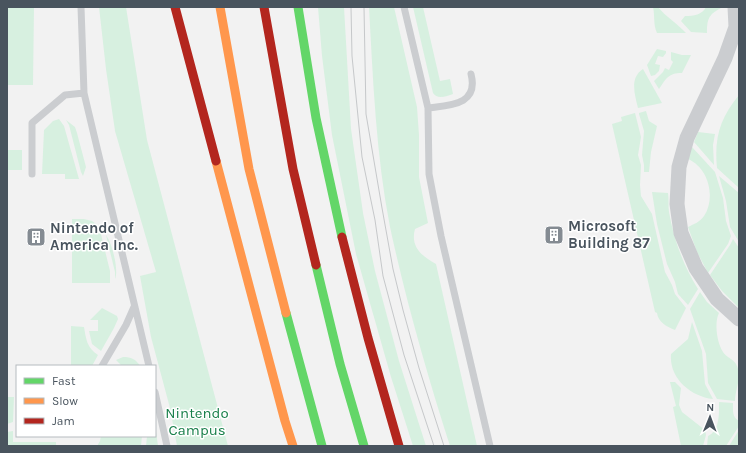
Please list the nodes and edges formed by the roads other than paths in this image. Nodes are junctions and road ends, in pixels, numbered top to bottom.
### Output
1 (81, 7) edge
2 (175, 7) edge
3 (220, 7) edge
4 (264, 7) edge
5 (298, 7) edge
6 (304, 7) edge
7 (404, 7) edge
8 (735, 7) edge
9 (305, 61) junction
10 (471, 74) dead end
11 (202, 76) dead end
12 (84, 93) junction
13 (428, 108) junction
14 (218, 168) junction
15 (32, 174) dead end
16 (134, 307) junction
17 (739, 319) edge
18 (103, 365) edge
19 (149, 365) edge
20 (156, 396) edge
21 (167, 446) edge
22 (293, 446) edge
23 (322, 446) edge
24 (364, 446) edge
25 (399, 446) edge
26 (490, 446) edge

1 - 12 lane
2 - 14 highway
3 - 23 highway
4 - 24 highway
5 - 9 highway
6 - 9 highway
7 - 13 lane
8 - 17 street
9 - 25 highway
10 - 13 lane
11 - 14 highway
12 - 15 lane
12 - 16 lane
13 - 26 lane
14 - 22 highway
16 - 18 lane
16 - 19 lane
20 - 21 lane

